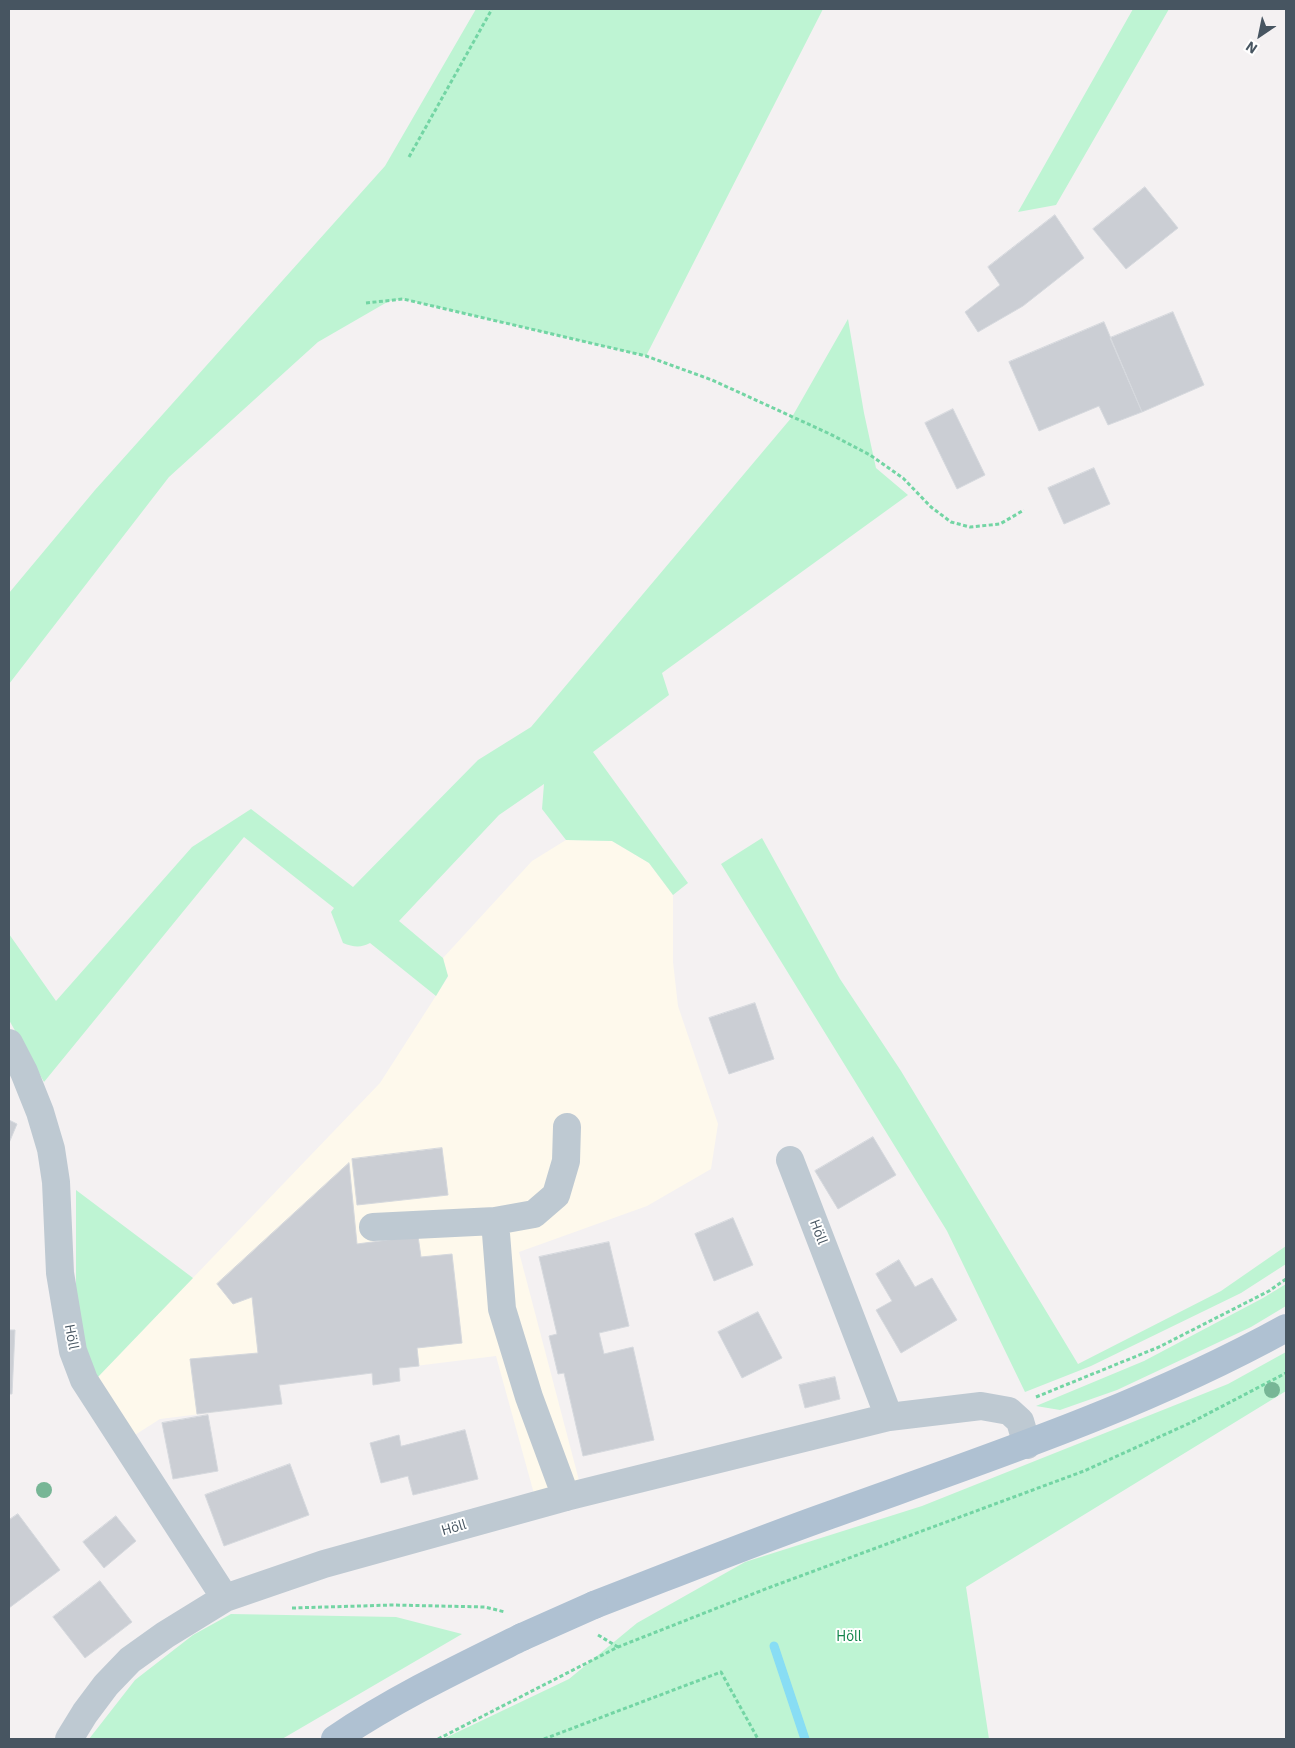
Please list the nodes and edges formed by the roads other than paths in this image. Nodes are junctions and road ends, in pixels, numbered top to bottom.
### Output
1 (9, 1042) edge
2 (567, 1127) dead end
3 (790, 1160) dead end
4 (494, 1221) junction
5 (373, 1227) dead end
6 (1286, 1328) edge
7 (890, 1417) junction
8 (1027, 1445) junction
9 (566, 1497) junction
10 (225, 1598) junction
11 (68, 1739) edge
12 (335, 1739) edge

1 - 10 street, Höll
2 - 4 street
3 - 7 street, Höll
4 - 5 street
4 - 9 street
6 - 8 main road
7 - 8 street, Höll
7 - 9 street, Höll
8 - 12 main road, bridge
9 - 10 street, Höll
10 - 11 street, Höll

